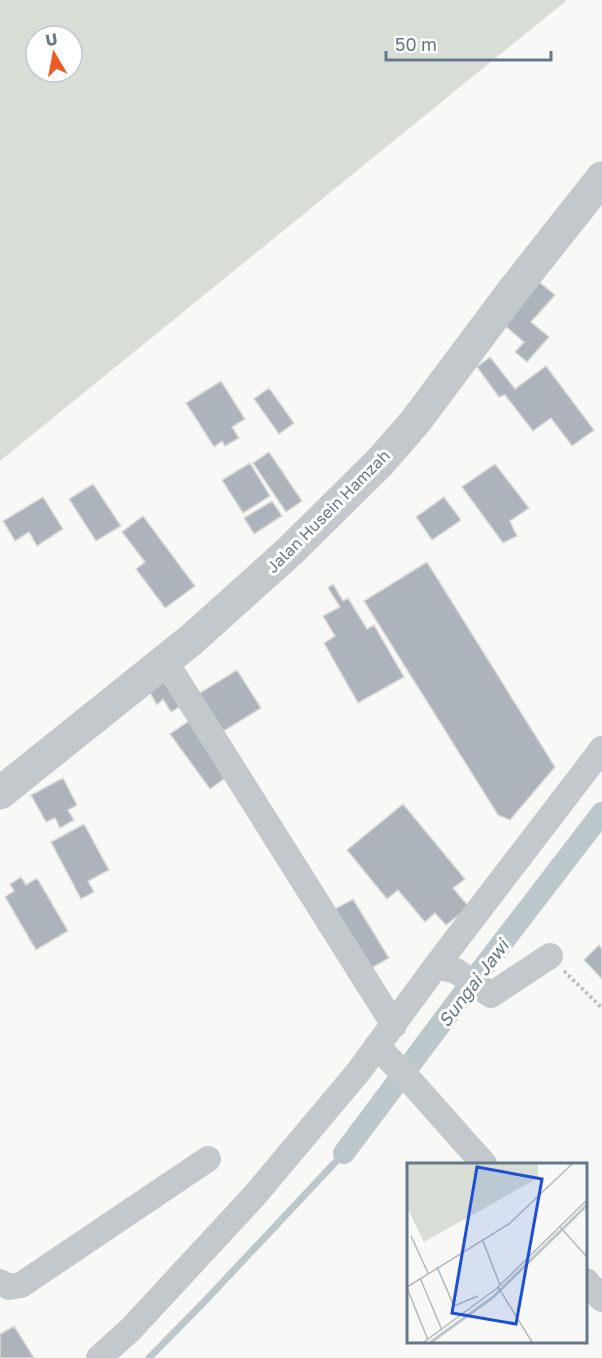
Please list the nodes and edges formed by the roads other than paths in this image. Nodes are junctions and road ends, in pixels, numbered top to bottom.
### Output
1 (602, 178) edge
2 (165, 660) junction
3 (602, 749) edge
4 (0, 794) edge
5 (550, 956) road end
6 (446, 969) junction
7 (394, 1025) junction
8 (380, 1050) junction
9 (208, 1159) dead end
10 (483, 1163) edge
11 (0, 1282) edge
12 (587, 1283) edge
13 (602, 1299) edge
14 (99, 1358) edge

1 - 2 street, Jalan Husein Hamzah
2 - 4 street, Jalan Husein Hamzah
2 - 7 street
3 - 6 street
5 - 6 street
6 - 7 street
7 - 8 street
8 - 10 street
8 - 14 street
9 - 11 street
12 - 13 street

